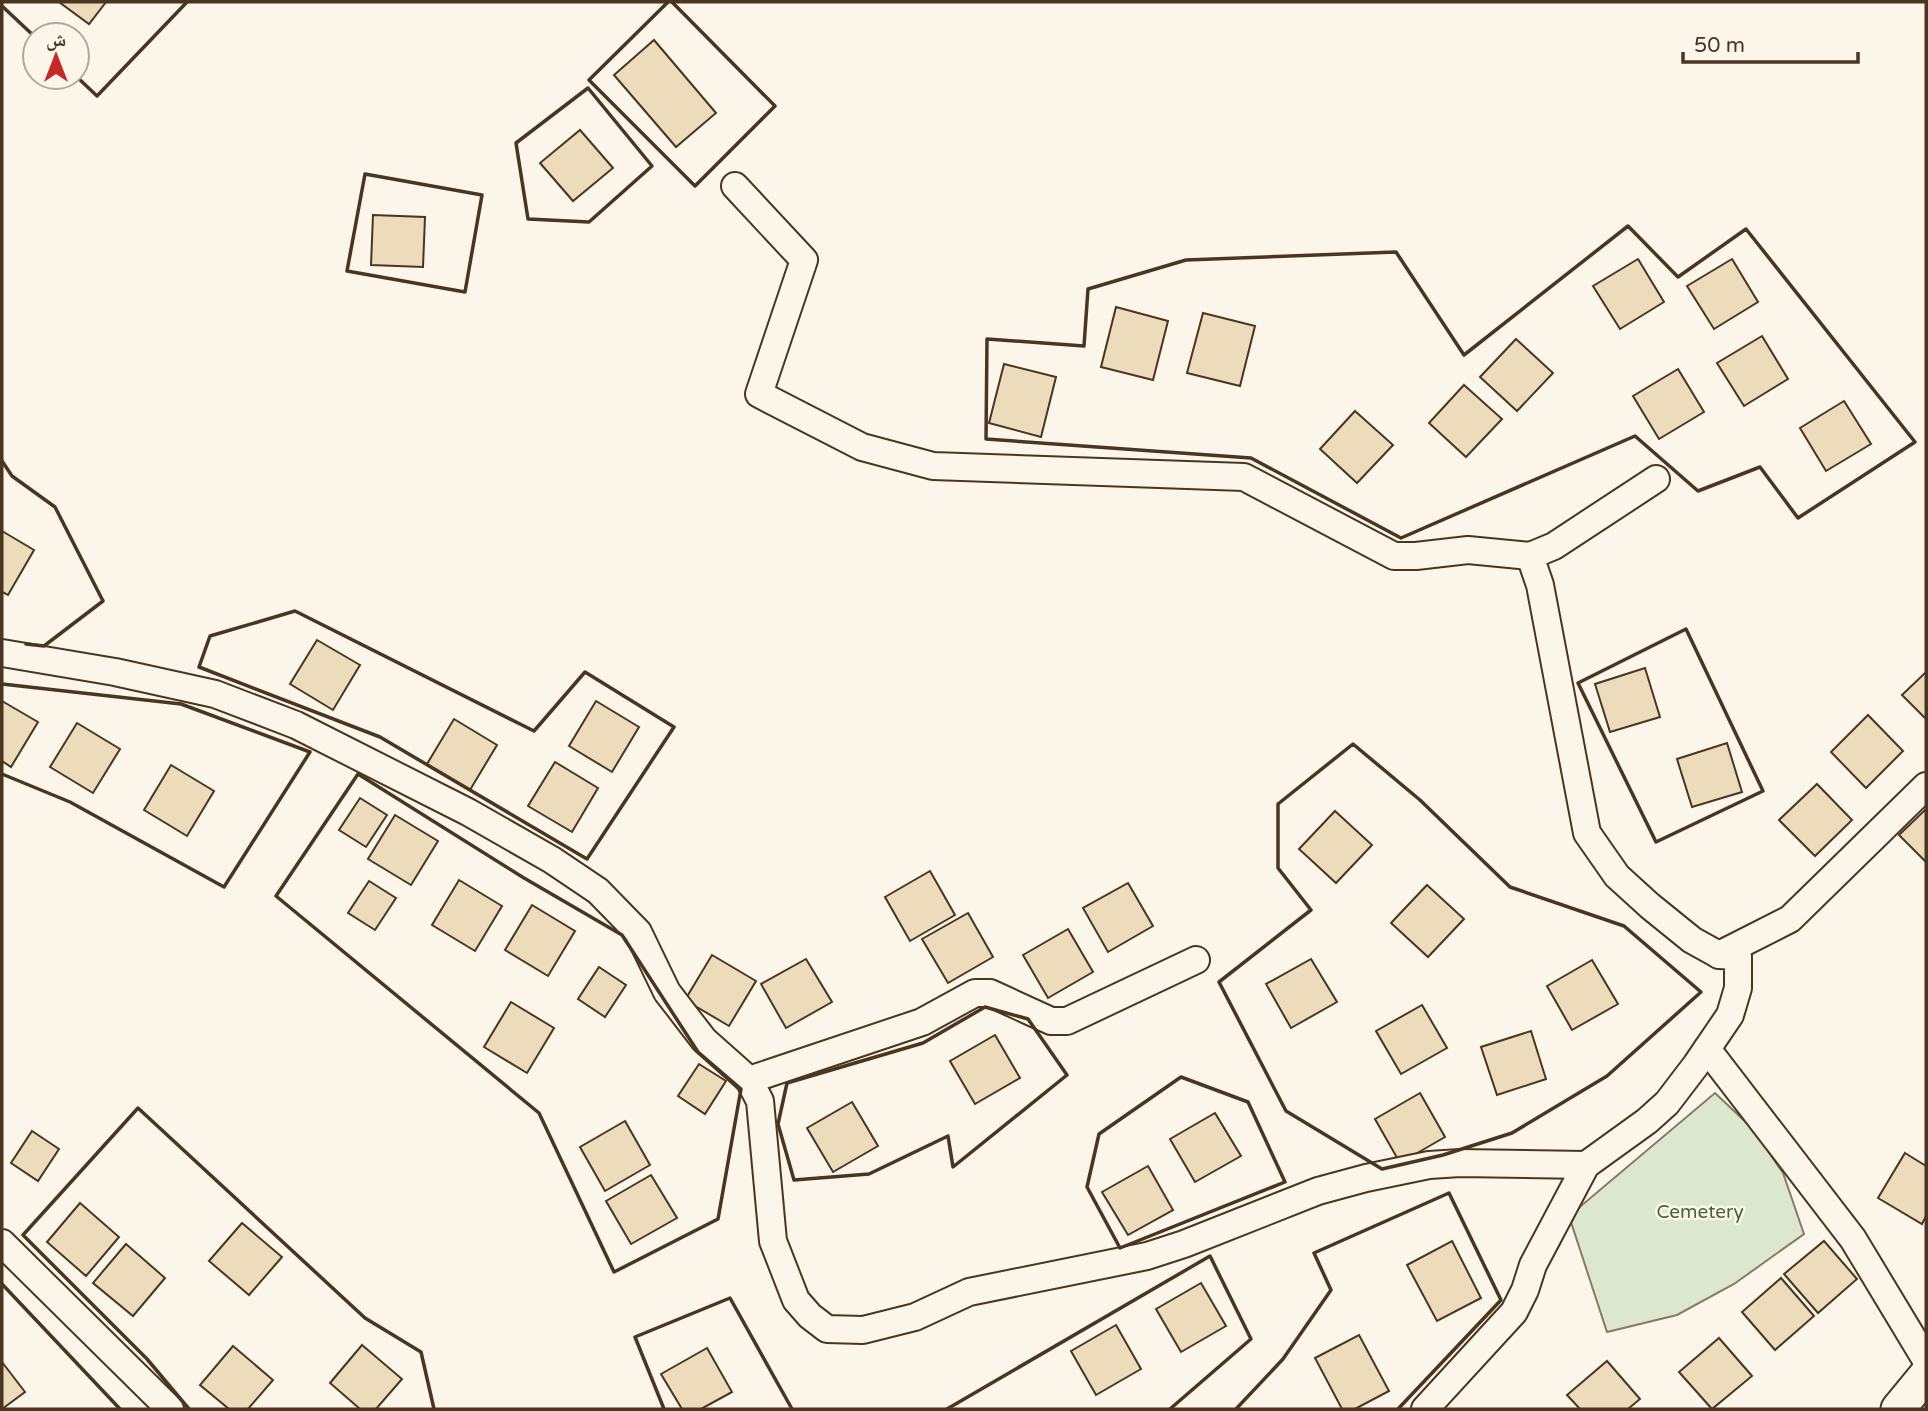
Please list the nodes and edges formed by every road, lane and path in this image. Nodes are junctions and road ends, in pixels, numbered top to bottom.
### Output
1 (735, 186) dead end
2 (1656, 479) dead end
3 (1530, 556) junction
4 (2, 653) edge
5 (1926, 786) edge
6 (1720, 955) junction
7 (1196, 960) dead end
8 (1707, 1049) junction
9 (749, 1080) junction
10 (1586, 1165) junction
11 (2, 1243) edge
12 (1926, 1360) edge
13 (1926, 1375) edge
14 (170, 1409) edge
15 (1425, 1409) edge
16 (1898, 1409) edge

1 - 3 street
2 - 3 street
3 - 6 street
4 - 9 street
5 - 6 street
6 - 8 street
7 - 9 street
8 - 10 street
8 - 12 street
9 - 10 street
10 - 15 street
11 - 14 street
13 - 16 main road

